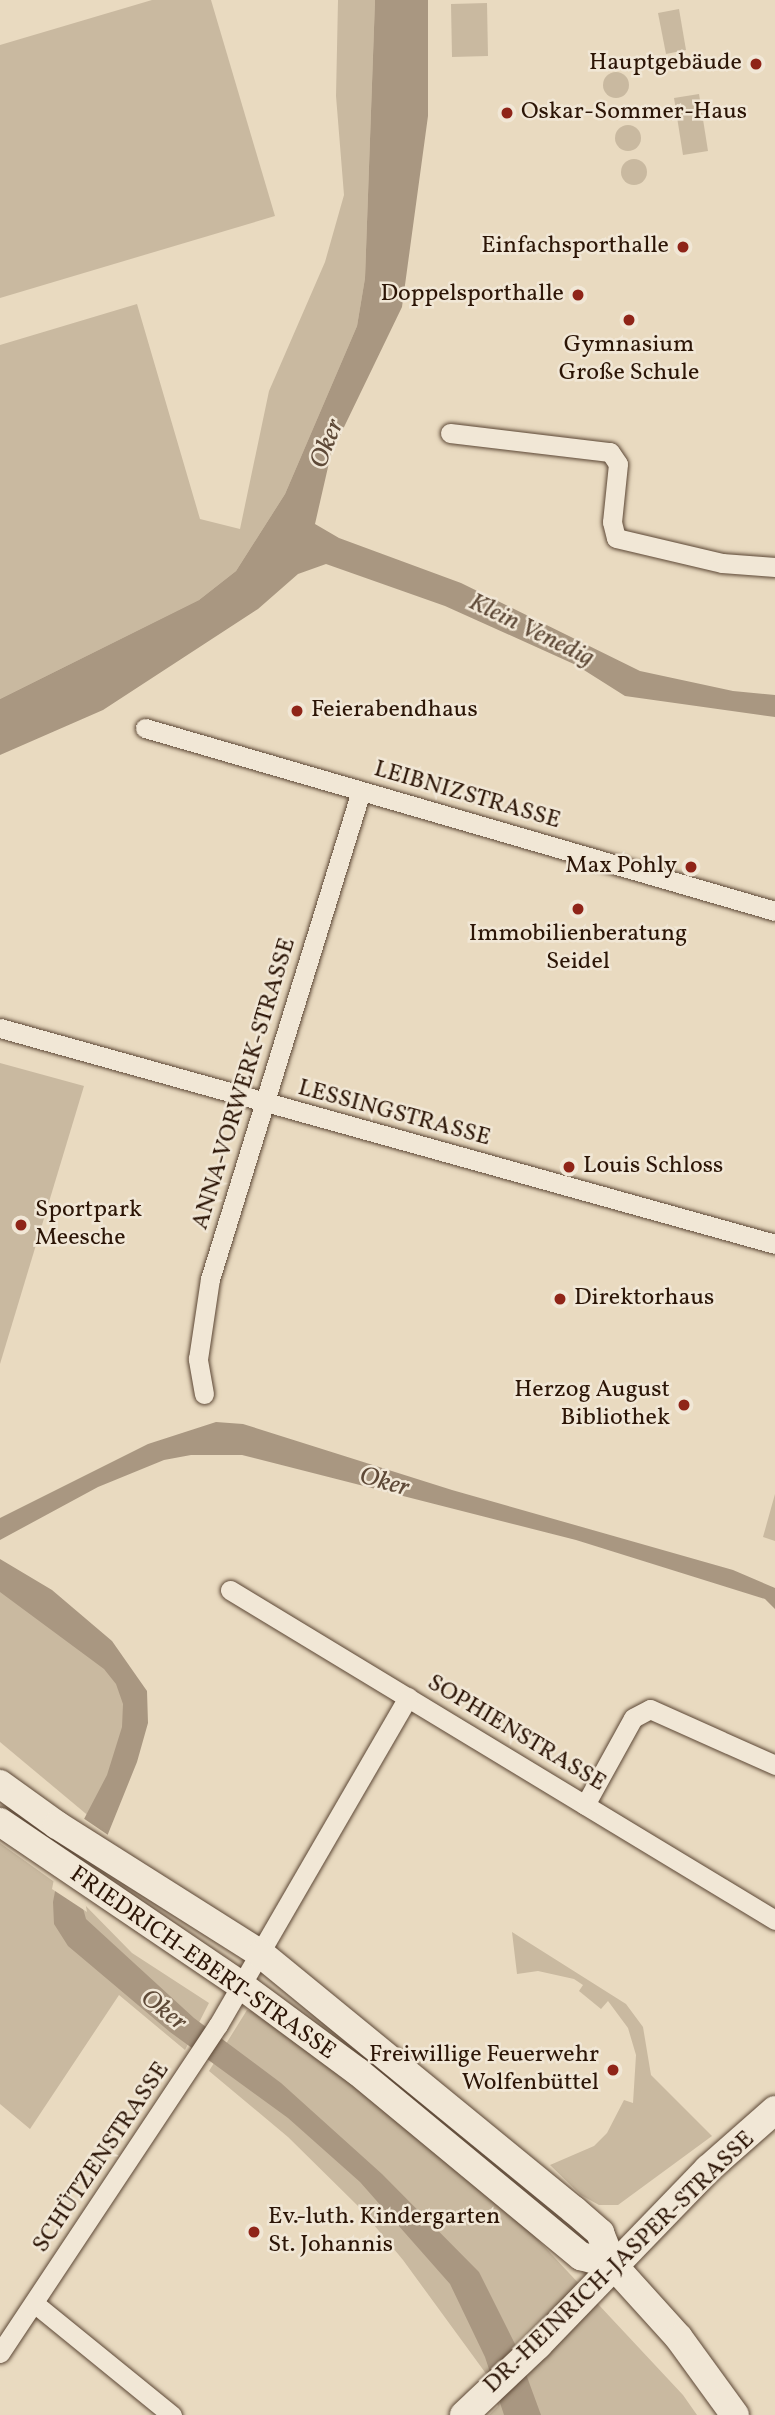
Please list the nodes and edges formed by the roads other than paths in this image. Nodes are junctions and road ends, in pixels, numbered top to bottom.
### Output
1 (450, 433) dead end
2 (775, 567) edge
3 (145, 728) dead end
4 (361, 791) junction
5 (775, 911) edge
6 (0, 1028) edge
7 (265, 1104) junction
8 (775, 1244) edge
9 (204, 1394) dead end
10 (230, 1590) dead end
11 (408, 1697) junction
12 (775, 1765) edge
13 (0, 1784) edge
14 (585, 1805) junction
15 (0, 1822) edge
16 (775, 1920) edge
17 (261, 1954) junction
18 (242, 1986) junction
19 (775, 2110) edge
20 (613, 2265) junction
21 (34, 2303) junction
22 (0, 2353) edge
23 (172, 2415) edge
24 (464, 2415) edge
25 (735, 2415) edge

1 - 2 street
3 - 4 street, LEIBNIZSTRASSE
4 - 5 street, LEIBNIZSTRASSE
4 - 7 street, ANNA-VORWERK-STRASSE
6 - 7 street, LESSINGSTRASSE
7 - 8 street, LESSINGSTRASSE
7 - 9 street, ANNA-VORWERK-STRASSE
10 - 11 street, SOPHIENSTRASSE
11 - 14 street, SOPHIENSTRASSE
11 - 17 street, SCHÜTZENSTRASSE
12 - 14 street
13 - 17 main road, FRIEDRICH-EBERT-STRASSE
14 - 16 street, SOPHIENSTRASSE
15 - 18 main road, FRIEDRICH-EBERT-STRASSE
17 - 18 street, SCHÜTZENSTRASSE
17 - 20 main road, FRIEDRICH-EBERT-STRASSE
18 - 20 main road, FRIEDRICH-EBERT-STRASSE
18 - 21 street, SCHÜTZENSTRASSE
19 - 20 main road, DR.-HEINRICH-JASPER-STRASSE
20 - 24 main road, DR.-HEINRICH-JASPER-STRASSE
20 - 25 main road
21 - 22 street, SCHÜTZENSTRASSE
21 - 23 street

